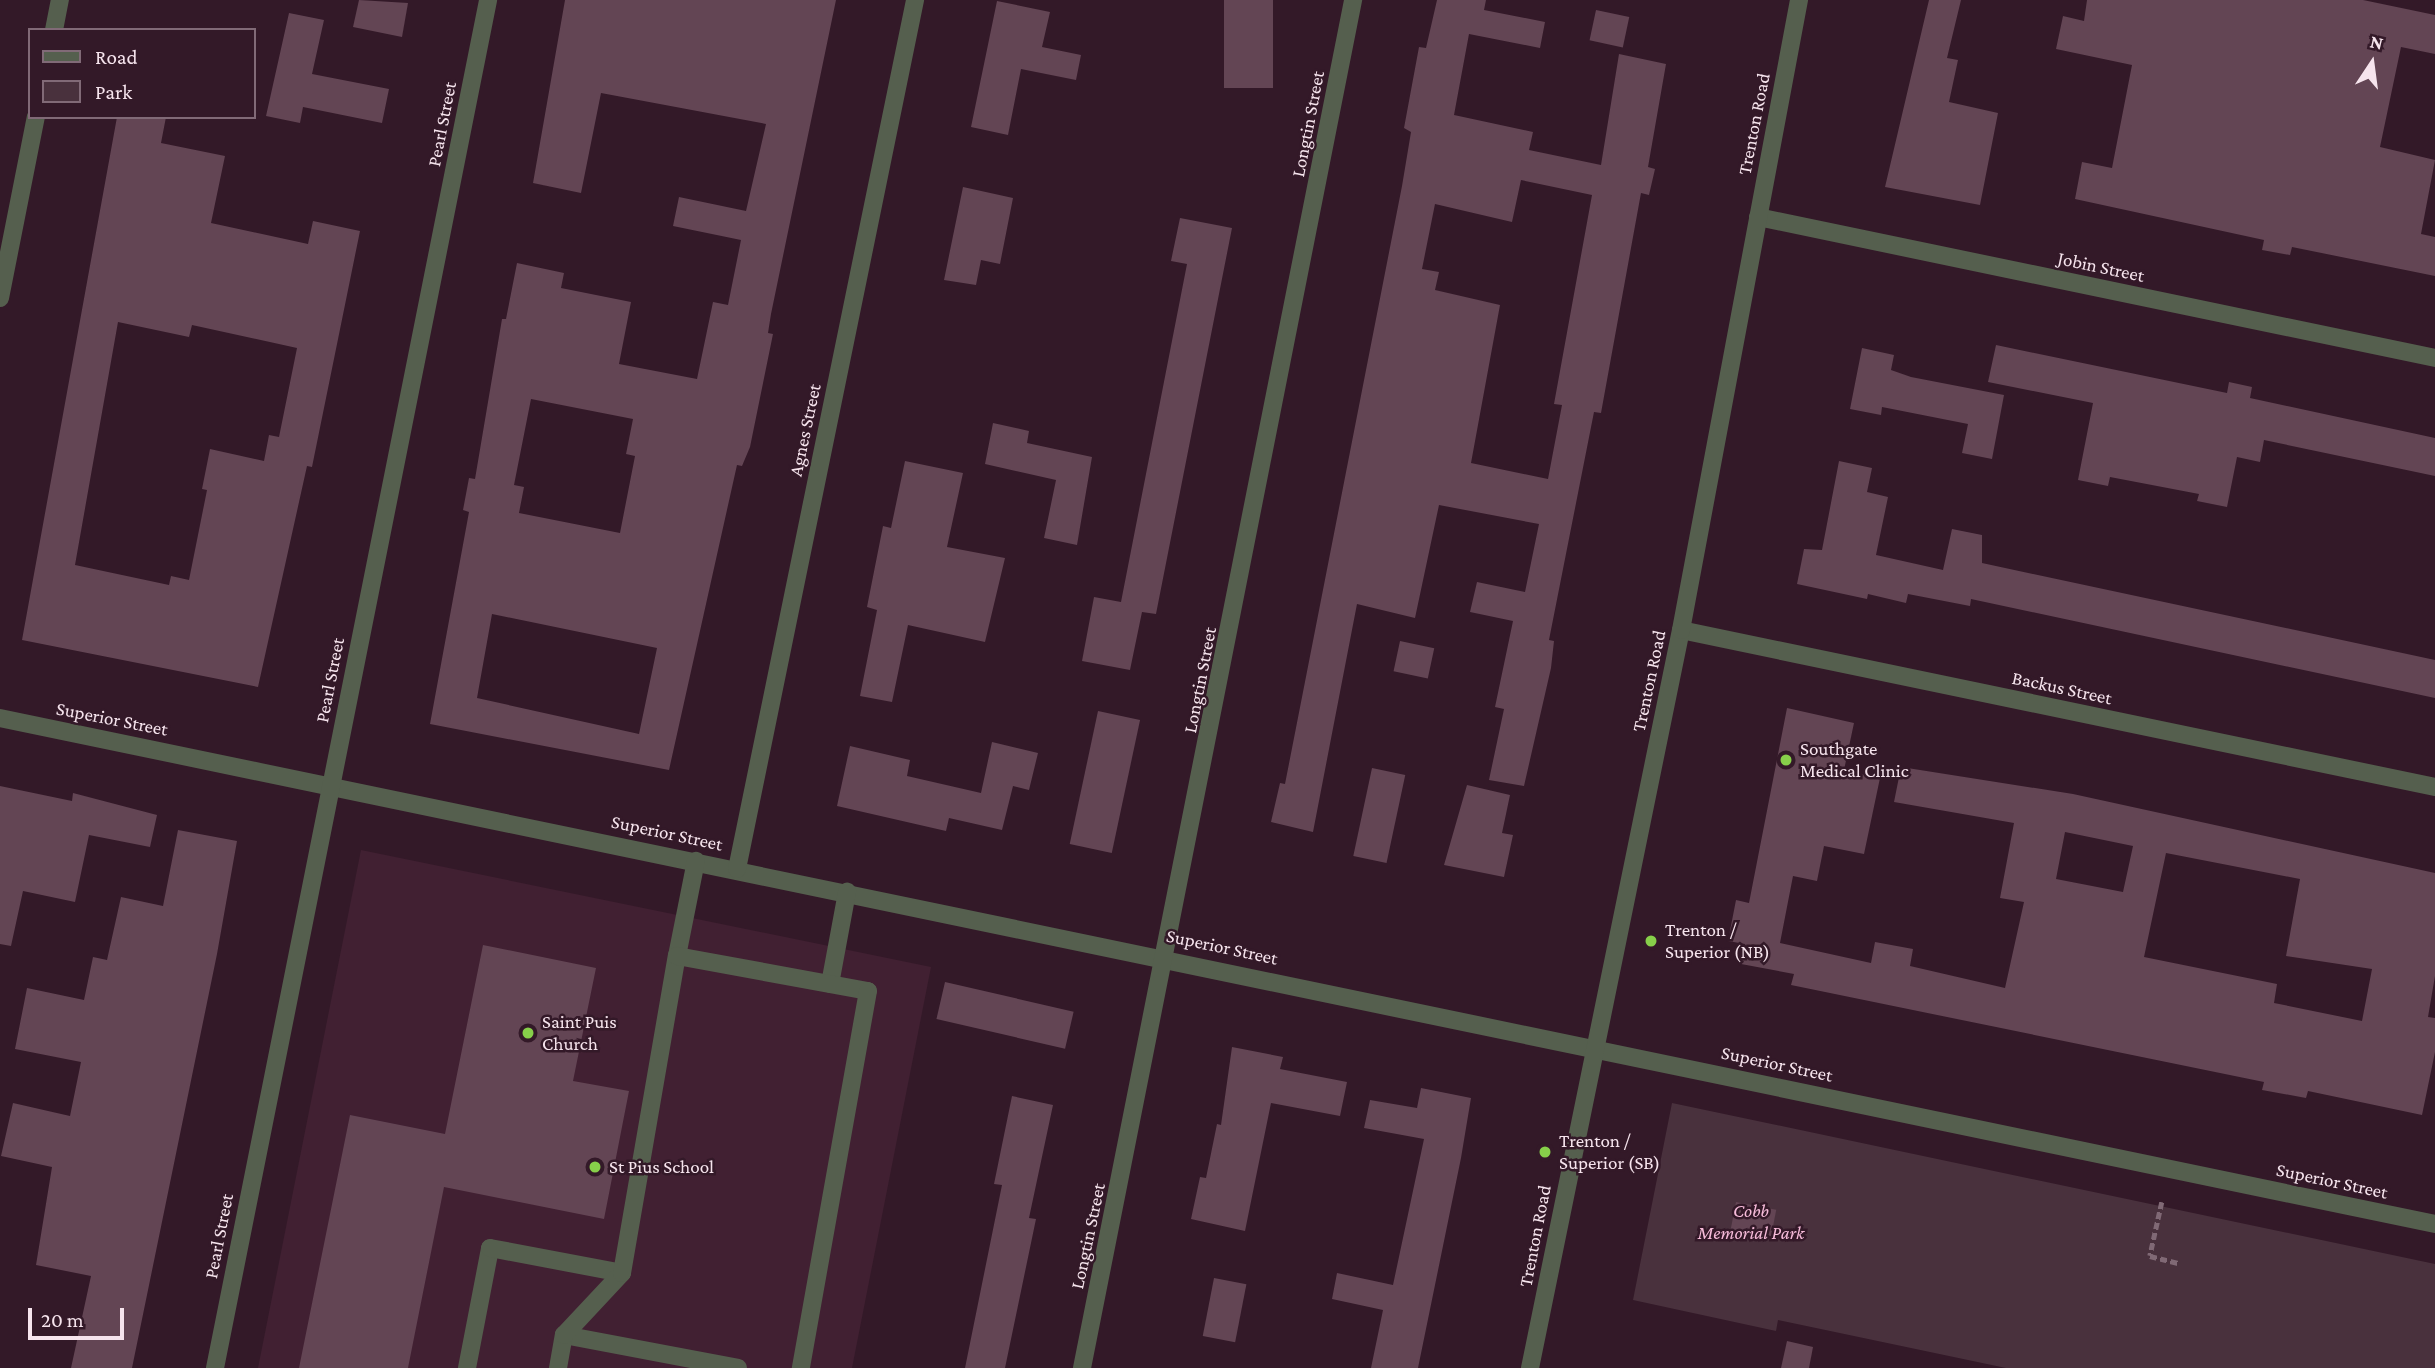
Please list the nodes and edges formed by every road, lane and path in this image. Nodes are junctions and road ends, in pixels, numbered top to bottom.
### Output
1 (60, 0) edge
2 (488, 0) edge
3 (915, 0) edge
4 (1353, 0) edge
5 (1799, 0) edge
6 (54, 28) edge
7 (36, 119) edge
8 (1758, 216) junction
9 (0, 298) edge
10 (2435, 358) edge
11 (1681, 630) junction
12 (0, 718) edge
13 (331, 784) junction
14 (2435, 787) edge
15 (696, 861) junction
16 (737, 869) junction
17 (847, 892) junction
18 (677, 956) junction
19 (1167, 957) junction
20 (830, 984) junction
21 (1595, 1047) junction
22 (2162, 1202) dead end
23 (2435, 1224) edge
24 (2178, 1263) dead end
25 (622, 1273) junction
26 (564, 1335) junction
27 (215, 1368) edge
28 (467, 1368) edge
29 (558, 1368) edge
30 (738, 1368) edge
31 (801, 1368) edge
32 (1082, 1368) edge
33 (1530, 1368) edge

1 - 6 street
2 - 13 street, Pearl Street
3 - 16 street, Agnes Street
4 - 19 street, Longtin Street
5 - 8 street, Trenton Road
7 - 9 street
8 - 10 street, Jobin Street
8 - 11 street, Trenton Road
11 - 14 street, Backus Street
11 - 21 street, Trenton Road
12 - 13 street, Superior Street
13 - 15 street, Superior Street
13 - 27 street, Pearl Street
15 - 16 street, Superior Street
15 - 18 street
16 - 17 street, Superior Street
17 - 19 street, Superior Street
17 - 20 street
18 - 20 street
18 - 25 street
19 - 21 street, Superior Street
19 - 32 street, Longtin Street
20 - 31 street
21 - 23 street, Superior Street
21 - 33 street, Trenton Road
22 - 24 path
25 - 26 street
25 - 28 street
26 - 29 street
26 - 30 street

